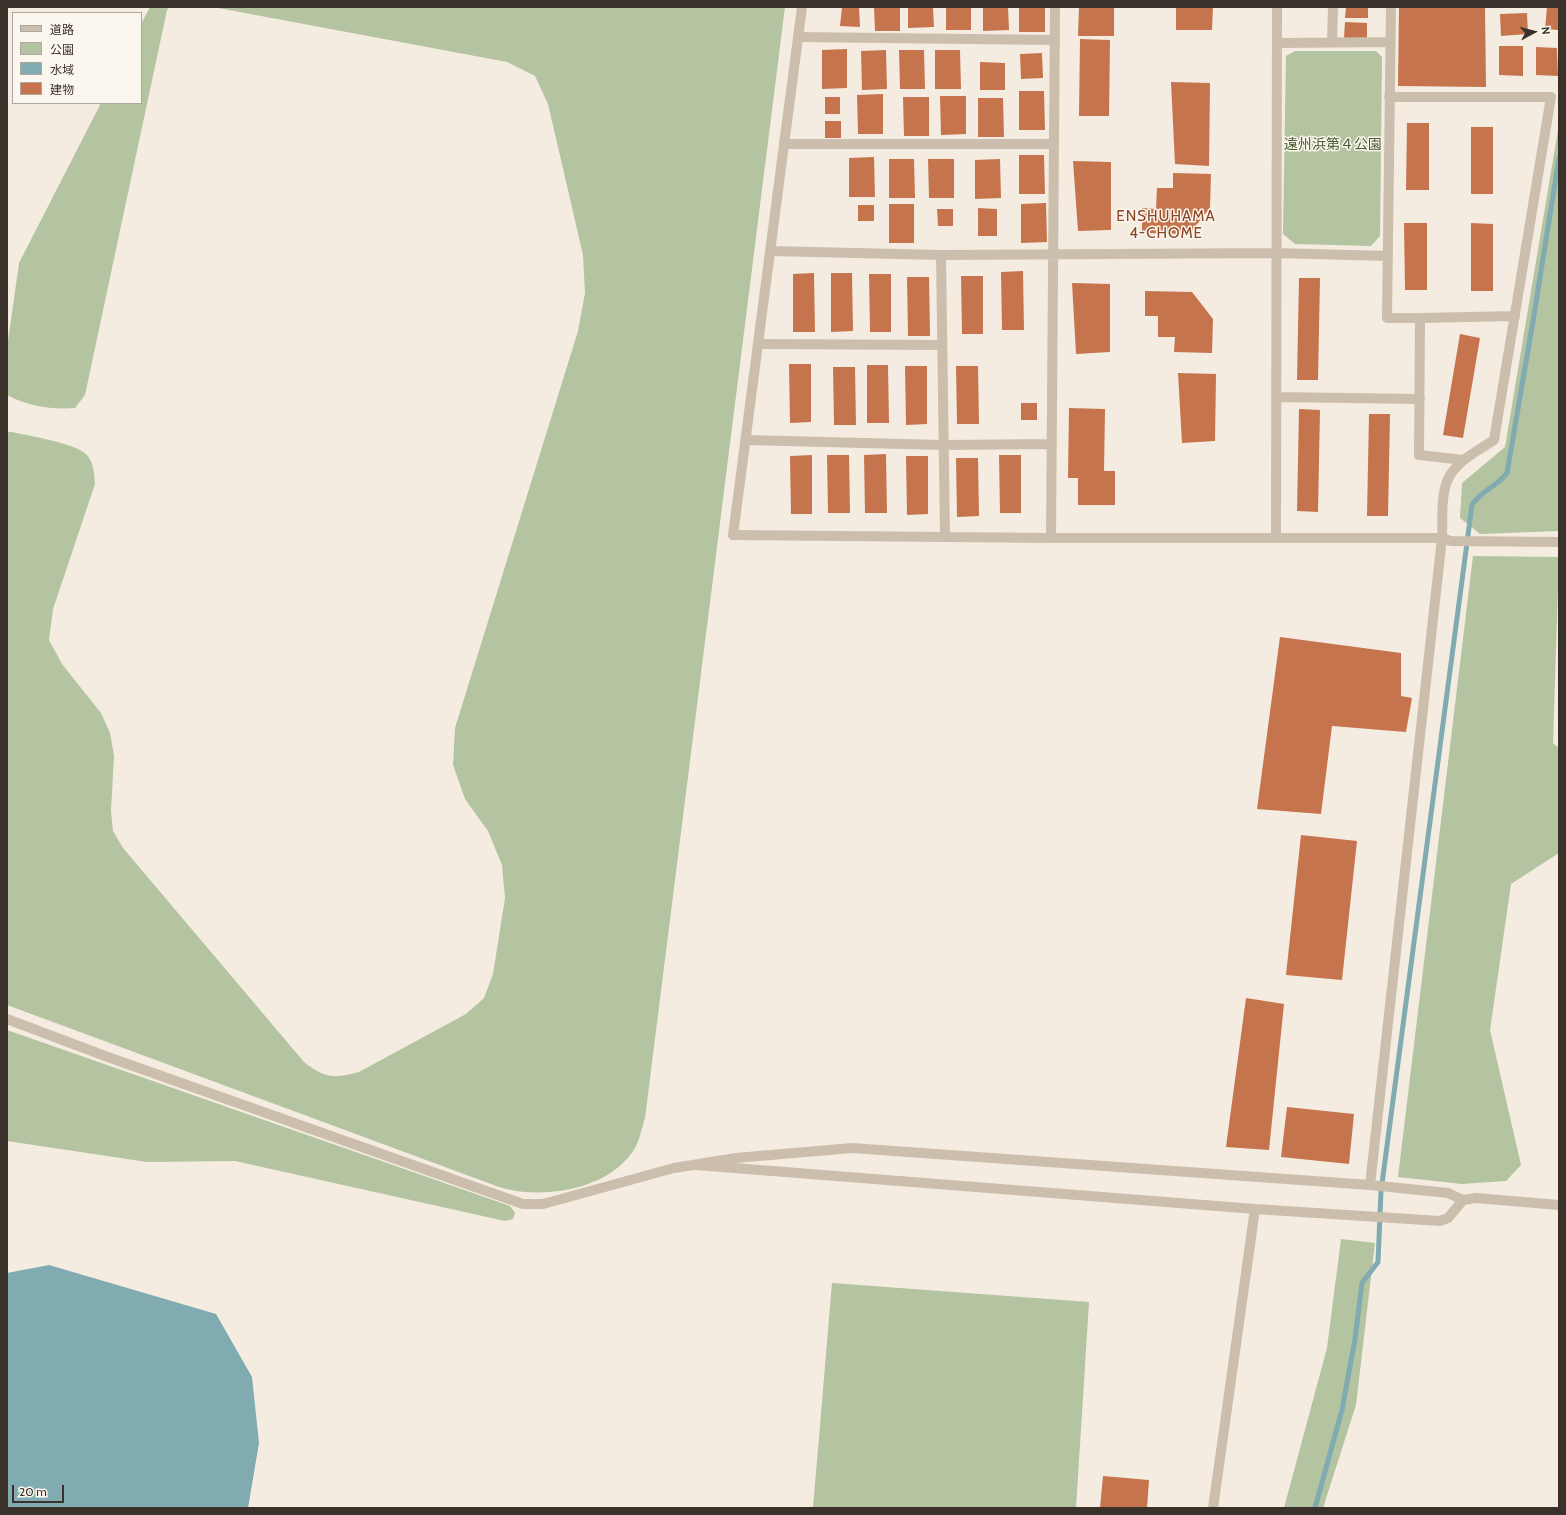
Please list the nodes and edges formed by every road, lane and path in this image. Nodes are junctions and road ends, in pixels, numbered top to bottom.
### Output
1 (802, 7) edge
2 (1056, 7) edge
3 (1277, 7) edge
4 (1333, 7) edge
5 (1391, 7) edge
6 (798, 38) junction
7 (1055, 40) junction
8 (1332, 42) junction
9 (1390, 42) junction
10 (1277, 43) junction
11 (1389, 97) junction
12 (784, 144) junction
13 (1054, 144) junction
14 (770, 251) junction
15 (1276, 253) junction
16 (1054, 254) junction
17 (941, 255) junction
18 (1388, 256) junction
19 (1515, 316) junction
20 (1420, 318) junction
21 (758, 344) junction
22 (942, 345) junction
23 (1277, 396) junction
24 (1420, 399) junction
25 (746, 440) junction
26 (1052, 444) junction
27 (943, 445) junction
28 (1464, 460) junction
29 (945, 536) junction
30 (1276, 537) junction
31 (1051, 538) junction
32 (1442, 538) junction
33 (1559, 542) edge
34 (7, 1019) edge
35 (696, 1165) junction
36 (1370, 1185) junction
37 (1463, 1200) junction
38 (1559, 1205) edge
39 (1254, 1209) junction
40 (1213, 1508) edge

1 - 6 street
2 - 7 street
3 - 10 street
4 - 8 street
5 - 9 street
6 - 7 street
6 - 12 street
7 - 13 street
8 - 9 street
8 - 10 street
9 - 11 street
10 - 15 street
11 - 18 street
11 - 19 street
12 - 13 street
12 - 14 street
13 - 16 street
14 - 17 street
14 - 21 street
15 - 16 street
15 - 18 street
15 - 23 street
16 - 17 street
16 - 26 street
17 - 22 street
18 - 20 street
19 - 20 street
19 - 28 street
20 - 24 street
21 - 22 street
21 - 25 street
22 - 27 street
23 - 24 street
23 - 30 street
24 - 28 street
25 - 27 street
25 - 29 street
26 - 27 street
26 - 31 street
27 - 29 street
28 - 32 street
29 - 31 street
30 - 31 street
30 - 32 street
32 - 33 street
32 - 36 street
34 - 35 street
35 - 36 street
35 - 39 street
36 - 37 street
37 - 38 street
37 - 39 street
39 - 40 street

